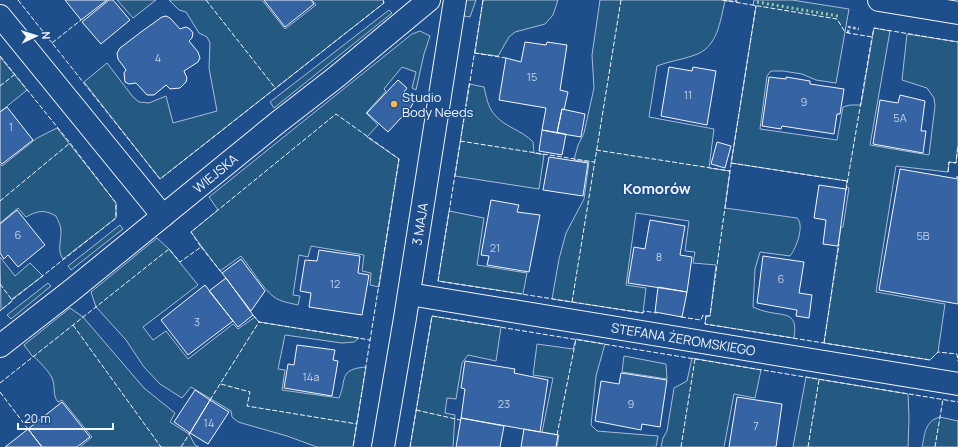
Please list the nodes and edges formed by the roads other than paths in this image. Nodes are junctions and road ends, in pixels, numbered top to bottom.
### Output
1 (429, 0) edge
2 (455, 0) edge
3 (879, 0) edge
4 (910, 3) edge
5 (958, 13) edge
6 (0, 16) edge
7 (163, 216) junction
8 (409, 294) junction
9 (0, 346) edge
10 (958, 384) edge
11 (383, 447) edge

1 - 7 street, WIEJSKA
2 - 8 street, 3 MAJA
3 - 4 street
4 - 5 street
6 - 7 street
7 - 9 street, WIEJSKA
8 - 10 street, STEFANA ŻEROMSKIEGO
8 - 11 street, 3 MAJA

